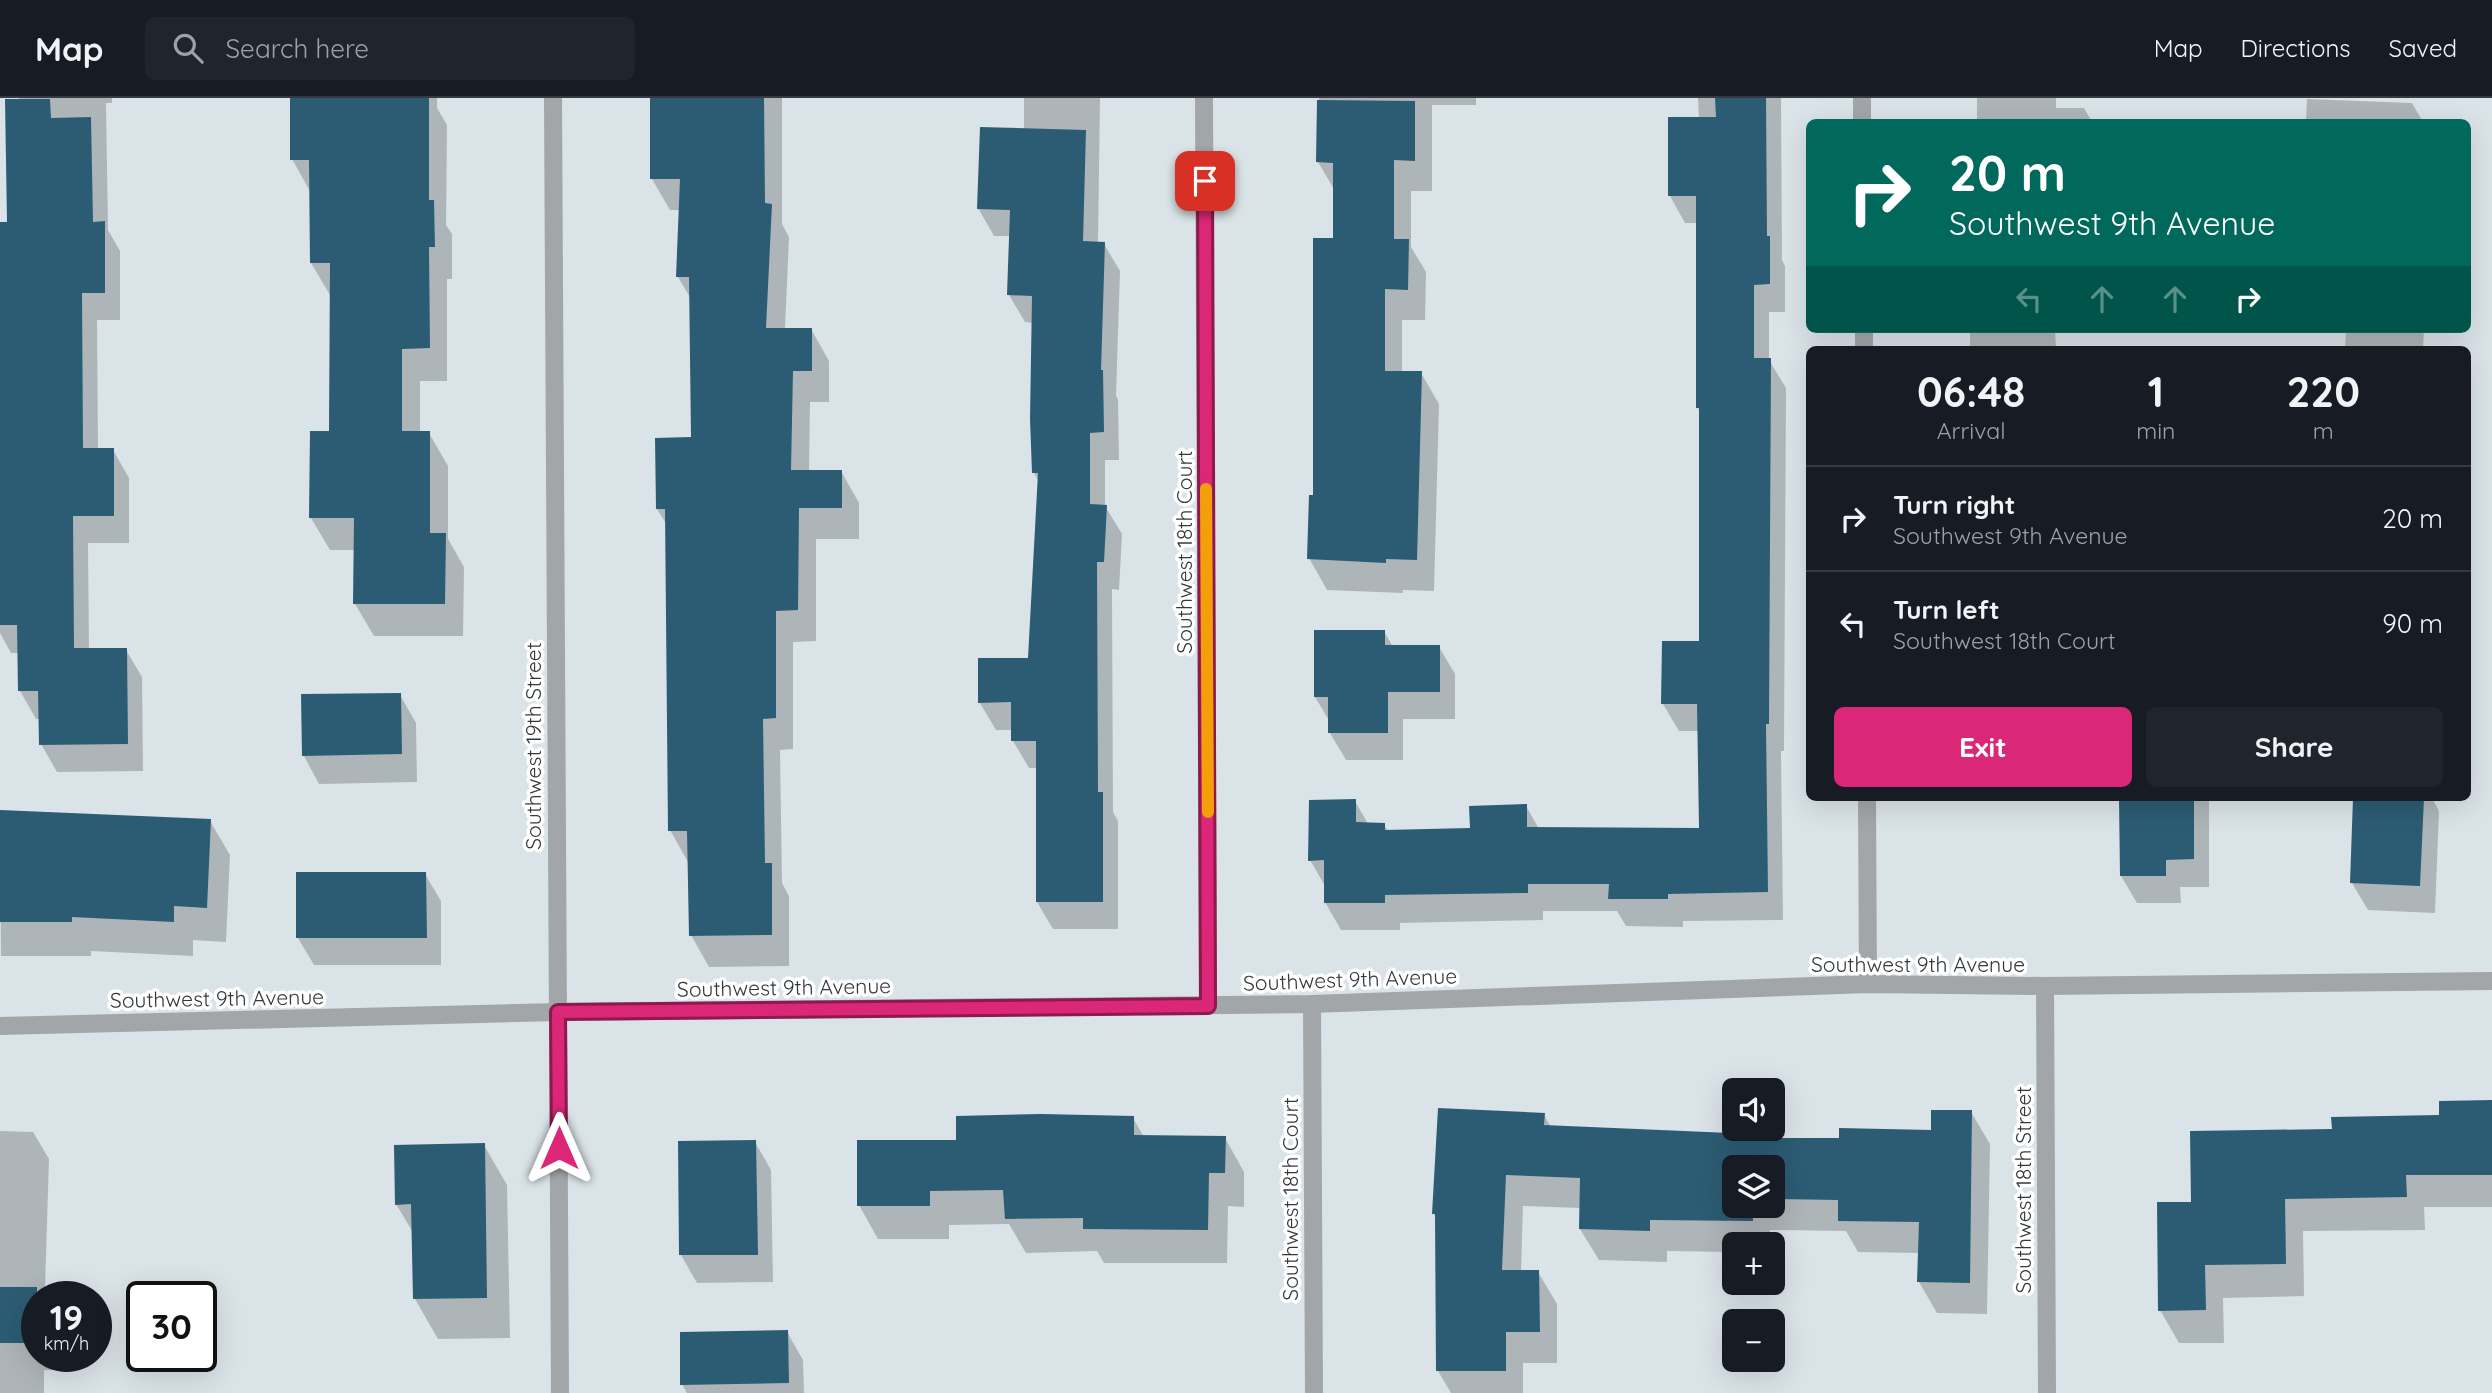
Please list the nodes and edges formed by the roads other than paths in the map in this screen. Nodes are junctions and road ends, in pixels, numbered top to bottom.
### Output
1 (553, 98) edge
2 (1204, 98) edge
3 (1862, 98) edge
4 (1862, 119) edge
5 (1867, 801) edge
6 (2492, 981) edge
7 (1867, 984) junction
8 (2045, 986) junction
9 (1312, 1004) junction
10 (1208, 1006) junction
11 (558, 1012) junction
12 (0, 1026) edge
13 (560, 1393) edge
14 (1314, 1393) edge
15 (2047, 1393) edge

1 - 11 street, Southwest 19th Street
2 - 10 street, Southwest 18th Court
3 - 4 street
5 - 7 street
6 - 8 street, Southwest 9th Avenue
7 - 8 street, Southwest 9th Avenue
7 - 9 street, Southwest 9th Avenue
8 - 15 street, Southwest 18th Street
9 - 10 street, Southwest 9th Avenue
9 - 14 street, Southwest 18th Court
10 - 11 street, Southwest 9th Avenue
11 - 12 street, Southwest 9th Avenue
11 - 13 street, Southwest 19th Street

